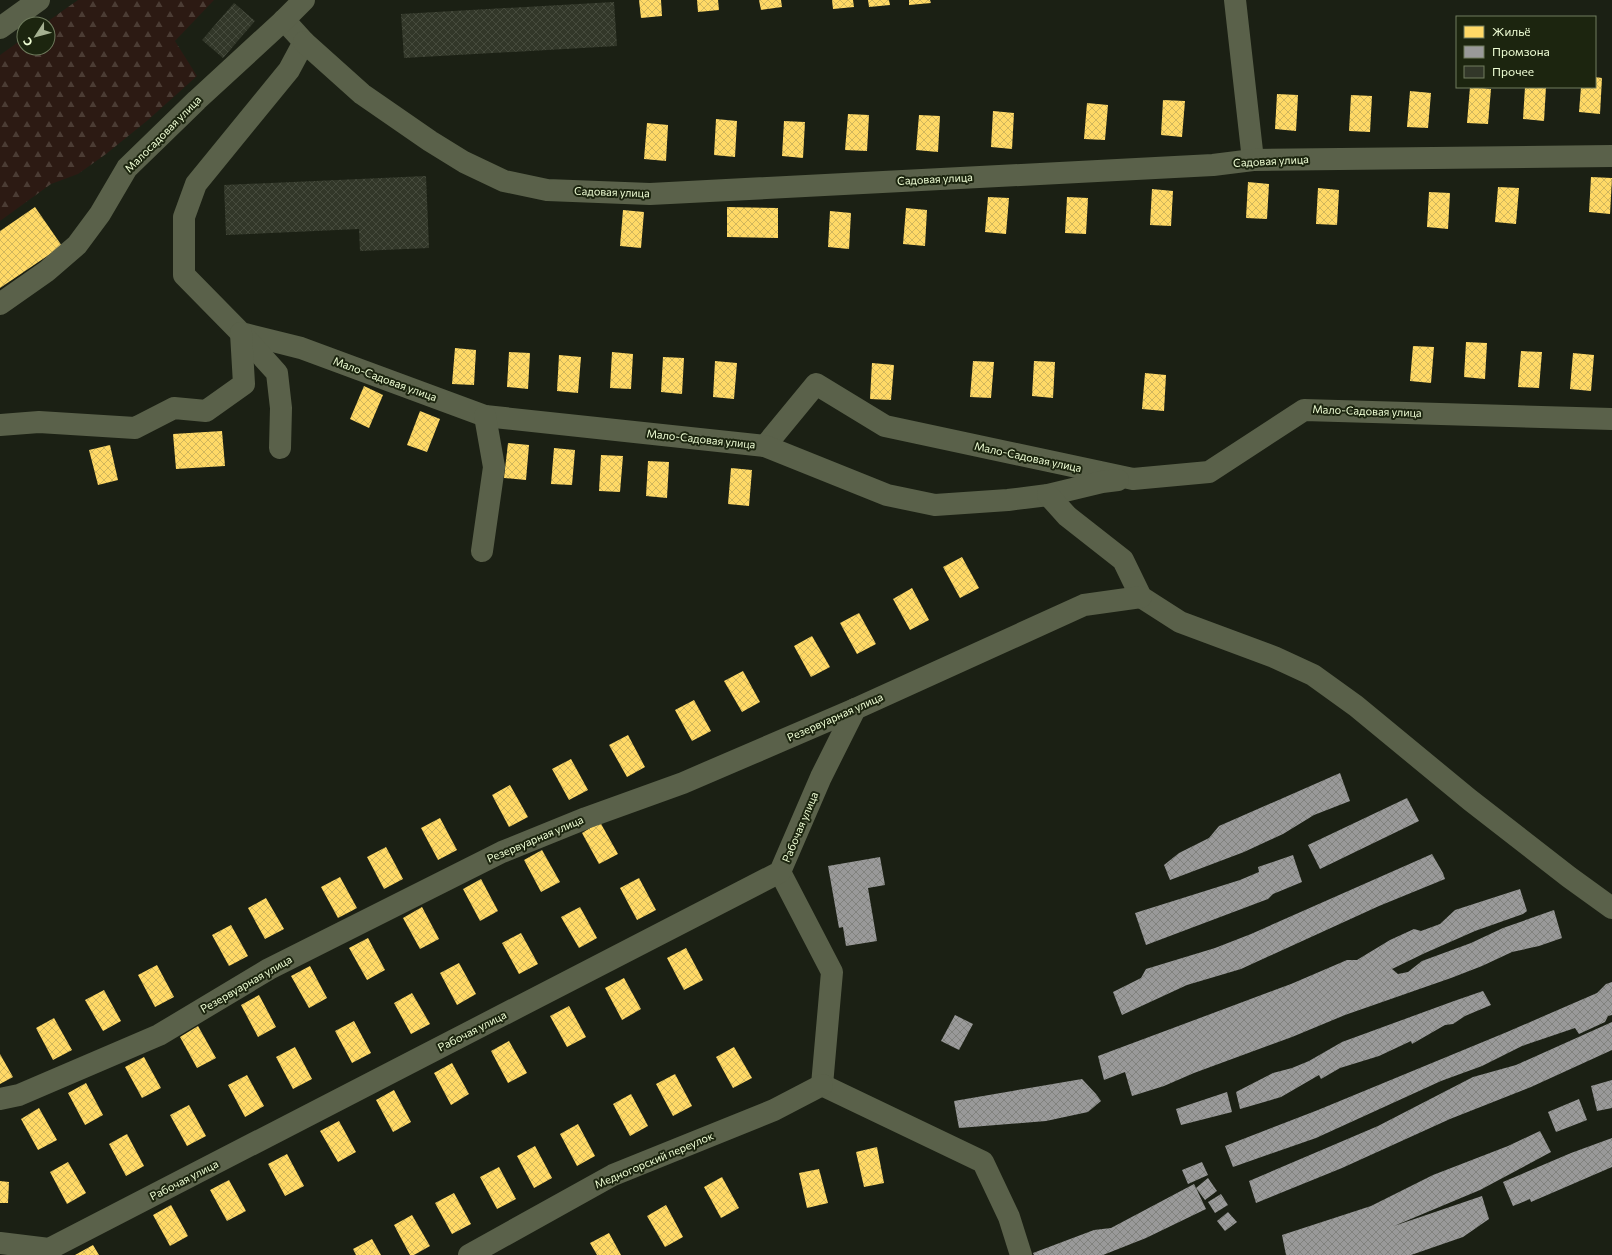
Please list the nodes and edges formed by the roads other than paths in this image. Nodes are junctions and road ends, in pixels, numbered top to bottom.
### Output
1 (39, 0) edge
2 (304, 0) edge
3 (1235, 0) edge
4 (284, 20) junction
5 (0, 28) edge
6 (304, 42) junction
7 (1611, 157) edge
8 (1253, 160) junction
9 (0, 304) edge
10 (241, 333) junction
11 (486, 416) junction
12 (1612, 419) edge
13 (0, 425) edge
14 (765, 446) junction
15 (280, 448) dead end
16 (1133, 479) junction
17 (1048, 495) junction
18 (482, 552) dead end
19 (1141, 597) junction
20 (855, 709) junction
21 (780, 872) junction
22 (1612, 908) edge
23 (822, 1085) junction
24 (0, 1099) edge
25 (0, 1243) edge
26 (469, 1255) edge
27 (1021, 1255) edge

1 - 5 street
2 - 4 street, Малосадовая улица
3 - 8 street
4 - 6 street
4 - 9 street, Малосадовая улица
6 - 8 street, Садовая улица
6 - 10 street
7 - 8 street, Садовая улица
10 - 11 street, Мало-Садовая улица
10 - 13 street
10 - 15 street
11 - 14 street, Мало-Садовая улица
11 - 18 street
12 - 16 street, Мало-Садовая улица
14 - 16 street, Мало-Садовая улица
14 - 17 street
16 - 17 street
17 - 19 street
19 - 20 street, Резервуарная улица
19 - 22 street
20 - 21 street, Рабочая улица
20 - 24 street, Резервуарная улица
21 - 23 street
21 - 25 street, Рабочая улица
23 - 26 street, Медногорский переулок
23 - 27 street

